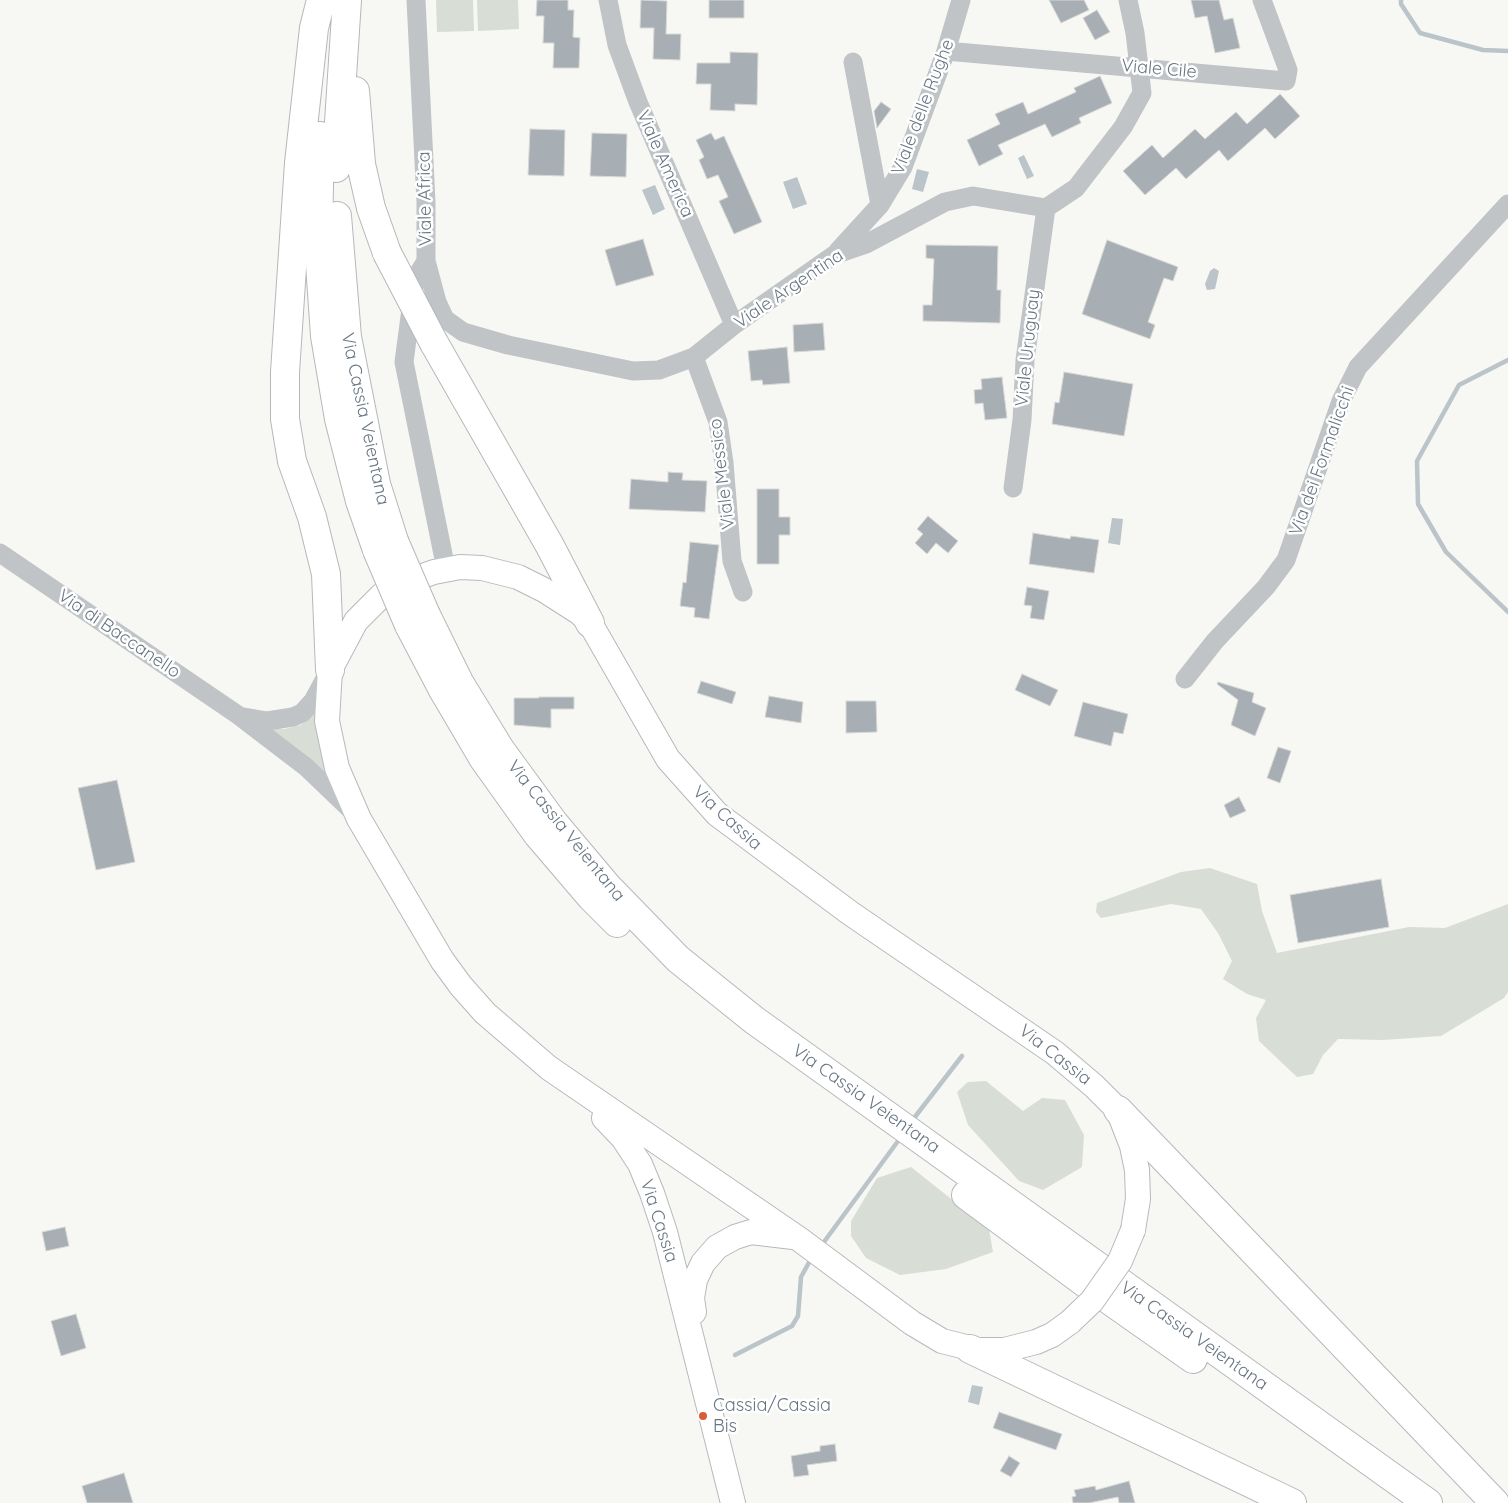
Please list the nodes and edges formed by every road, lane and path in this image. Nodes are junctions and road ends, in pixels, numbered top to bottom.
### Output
1 (321, 0) edge
2 (328, 0) edge
3 (347, 0) edge
4 (353, 0) edge
5 (416, 0) edge
6 (608, 0) edge
7 (961, 0) edge
8 (1128, 0) edge
9 (1262, 0) edge
10 (946, 51) junction
11 (853, 62) dead end
12 (1139, 67) junction
13 (1508, 204) edge
14 (880, 205) junction
15 (1046, 208) junction
16 (834, 255) junction
17 (426, 261) junction
18 (734, 325) junction
19 (694, 357) junction
20 (1013, 488) dead end
21 (386, 545) junction
22 (0, 554) edge
23 (446, 569) junction
24 (743, 592) dead end
25 (590, 623) junction
26 (330, 670) junction
27 (1185, 680) dead end
28 (238, 715) junction
29 (359, 819) junction
30 (578, 1089) junction
31 (1118, 1110) junction
32 (922, 1150) junction
33 (811, 1247) junction
34 (693, 1343) junction
35 (970, 1349) junction
36 (733, 1503) edge
37 (1292, 1503) edge
38 (1395, 1503) edge
39 (1428, 1503) edge
40 (1495, 1503) edge

1 - 26 highway
2 - 21 highway, Via Cassia Veientana
3 - 21 highway, Via Cassia Veientana
4 - 25 highway, bridge
5 - 17 street, Viale Africa
6 - 18 street, Viale America
7 - 10 street, Viale delle Rughe
8 - 12 street
9 - 12 street, Viale Cile
10 - 12 street, Viale Cile
10 - 14 street, Viale delle Rughe
11 - 14 street
12 - 15 street
13 - 27 street, Via dei Formalicchi
14 - 16 street, Viale delle Rughe
15 - 16 street, Viale Argentina
15 - 20 street, Viale Uruguay
16 - 18 street, Viale Argentina
17 - 19 street, Viale Argentina
17 - 23 street, Viale Africa
18 - 19 street, Viale Argentina
19 - 24 street, Viale Messico
21 - 32 highway, Via Cassia Veientana, bridge
22 - 28 street, Via di Baccanello
23 - 25 main road, Via Cassia
23 - 26 main road, Via Cassia
25 - 31 main road, Via Cassia
26 - 28 street, Via di Baccanello
26 - 29 main road, Via Cassia
28 - 29 street, Via di Baccanello
29 - 30 main road, Via Cassia
30 - 33 main road, Via Cassia
30 - 34 main road, Via Cassia
31 - 35 main road, Via Cassia, bridge
31 - 40 highway
32 - 38 highway, Via Cassia Veientana
32 - 39 highway, Via Cassia Veientana
33 - 34 main road, Via Cassia
33 - 35 main road, Via Cassia
34 - 36 main road, Via Cassia
35 - 37 highway

